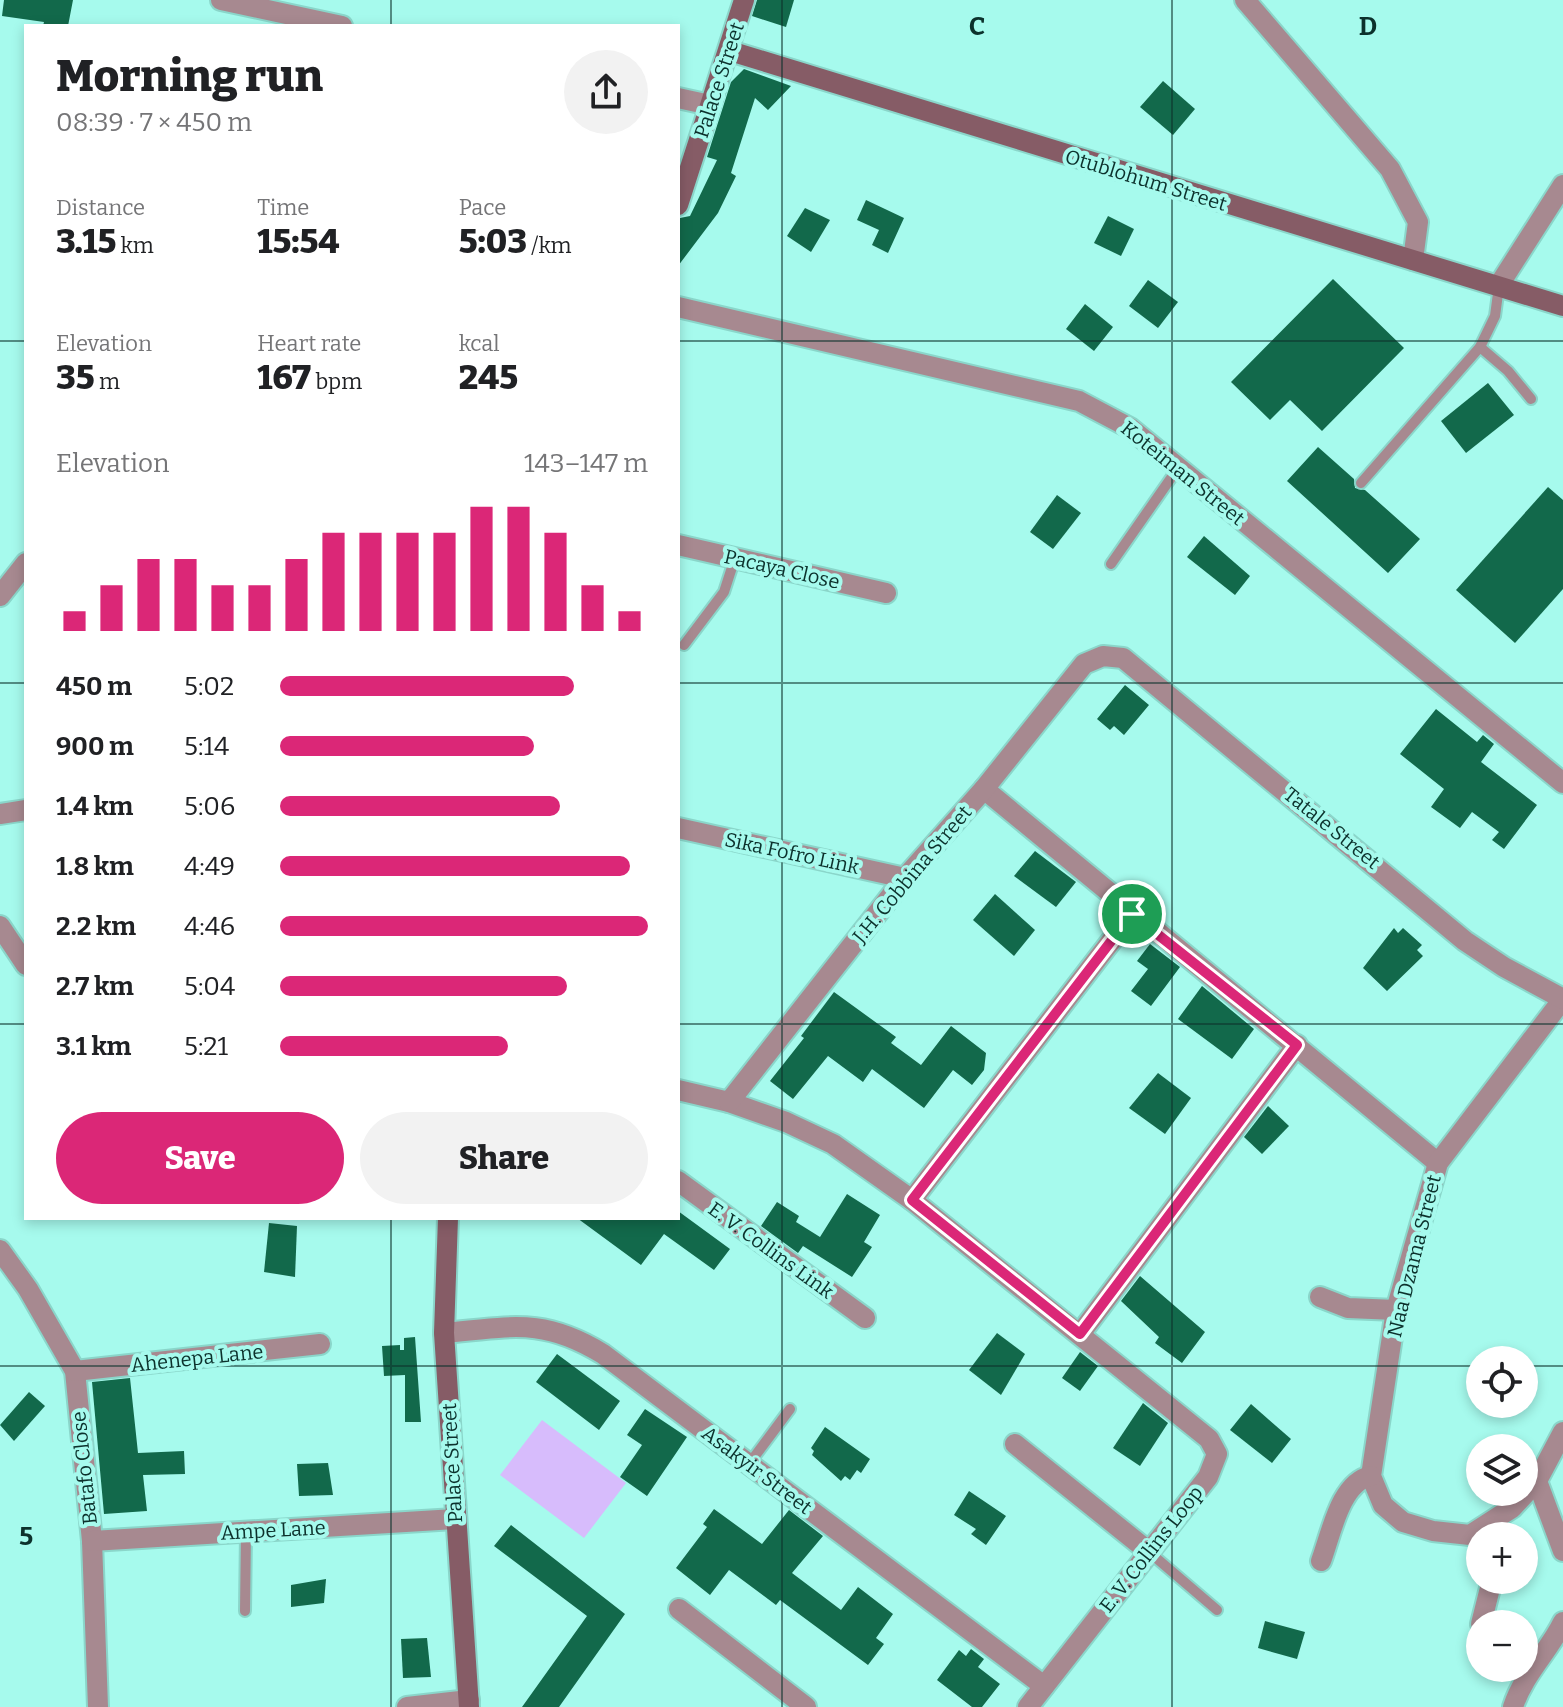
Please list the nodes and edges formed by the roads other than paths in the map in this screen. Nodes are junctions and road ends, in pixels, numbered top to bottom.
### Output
1 (221, 0) edge
2 (744, 0) edge
3 (1245, 0) edge
4 (333, 24) edge
5 (730, 51) junction
6 (680, 98) edge
7 (710, 105) junction
8 (1563, 185) edge
9 (680, 199) edge
10 (1413, 260) junction
11 (1499, 285) junction
12 (1563, 306) edge
13 (680, 307) edge
14 (1480, 347) junction
15 (1531, 399) dead end
16 (1178, 468) junction
17 (1361, 483) dead end
18 (680, 545) edge
19 (735, 558) junction
20 (1111, 564) dead end
21 (24, 566) edge
22 (886, 593) dead end
23 (0, 596) edge
24 (684, 645) dead end
25 (1103, 656) joint
26 (1563, 783) edge
27 (984, 789) junction
28 (24, 810) edge
29 (0, 814) edge
30 (680, 828) edge
31 (905, 878) junction
32 (1132, 914) junction
33 (0, 926) edge
34 (24, 962) edge
35 (1563, 999) edge
36 (1297, 1045) junction
37 (680, 1090) edge
38 (729, 1102) junction
39 (1438, 1163) junction
40 (680, 1182) edge
41 (912, 1200) junction
42 (448, 1220) edge
43 (0, 1250) edge
44 (1320, 1297) dead end
45 (1396, 1310) junction
46 (865, 1318) dead end
47 (444, 1333) junction
48 (1080, 1334) junction
49 (320, 1344) dead end
50 (75, 1371) junction
51 (790, 1409) dead end
52 (1563, 1432) edge
53 (1015, 1444) dead end
54 (749, 1464) junction
55 (1371, 1476) junction
56 (1538, 1479) edge
57 (1538, 1484) edge
58 (1514, 1506) edge
59 (455, 1519) junction
60 (1497, 1522) edge
61 (246, 1532) junction
62 (1466, 1540) edge
63 (92, 1541) junction
64 (1148, 1551) junction
65 (1563, 1551) edge
66 (1321, 1561) dead end
67 (679, 1609) dead end
68 (1217, 1610) dead end
69 (245, 1611) dead end
70 (1563, 1622) edge
71 (1044, 1686) junction
72 (469, 1703) edge
73 (98, 1707) edge
74 (407, 1707) edge
75 (806, 1707) edge
76 (1028, 1707) edge
77 (1513, 1707) edge

1 - 4 street
2 - 5 street, Palace Street
3 - 10 street
5 - 7 street, Palace Street
5 - 10 street, Otublohum Street
6 - 7 street
7 - 9 street, Palace Street
8 - 11 street
10 - 11 street, Otublohum Street
11 - 12 street, Otublohum Street
11 - 14 lane
13 - 16 street, Koteiman Street
14 - 15 lane
14 - 17 lane
16 - 20 lane
16 - 26 street, Koteiman Street
18 - 19 street, Pacaya Close
19 - 22 street, Pacaya Close
19 - 24 lane
21 - 23 street
25 - 27 street, J.H. Cobbina Street
25 - 35 street, Tatale Street
27 - 31 street, J.H. Cobbina Street
27 - 32 street, Naa Dzama Street
28 - 29 street
30 - 31 street, Sika Fofro Link
31 - 38 street, J.H. Cobbina Street
32 - 36 street, Naa Dzama Street
32 - 41 street
33 - 34 street
35 - 39 street
36 - 39 street, Naa Dzama Street
36 - 48 street
37 - 38 street, E. V. Collins Loop
38 - 41 street, E. V. Collins Loop
39 - 45 street, Naa Dzama Street
40 - 46 street, E. V. Collins Link
41 - 48 street, E. V. Collins Loop
42 - 47 street, Palace Street
43 - 50 street, Batafo Close
44 - 45 street
45 - 55 street, Naa Dzama Street
47 - 54 street, Asakyir Street
47 - 59 street, Palace Street
48 - 64 street, E. V. Collins Loop
49 - 50 street, Ahenepa Lane
50 - 63 street, Batafo Close
51 - 54 lane
52 - 56 street
53 - 64 street
54 - 71 street, Asakyir Street
55 - 62 street
55 - 66 street
57 - 65 street
58 - 60 street
59 - 61 street, Ampe Lane
59 - 72 street, Palace Street
61 - 63 street, Ampe Lane
61 - 69 lane
63 - 73 street, Batafo Close
64 - 68 lane
64 - 71 street, E. V. Collins Loop
67 - 75 street
70 - 77 street
71 - 76 street, E. V. Collins Loop
72 - 74 street

